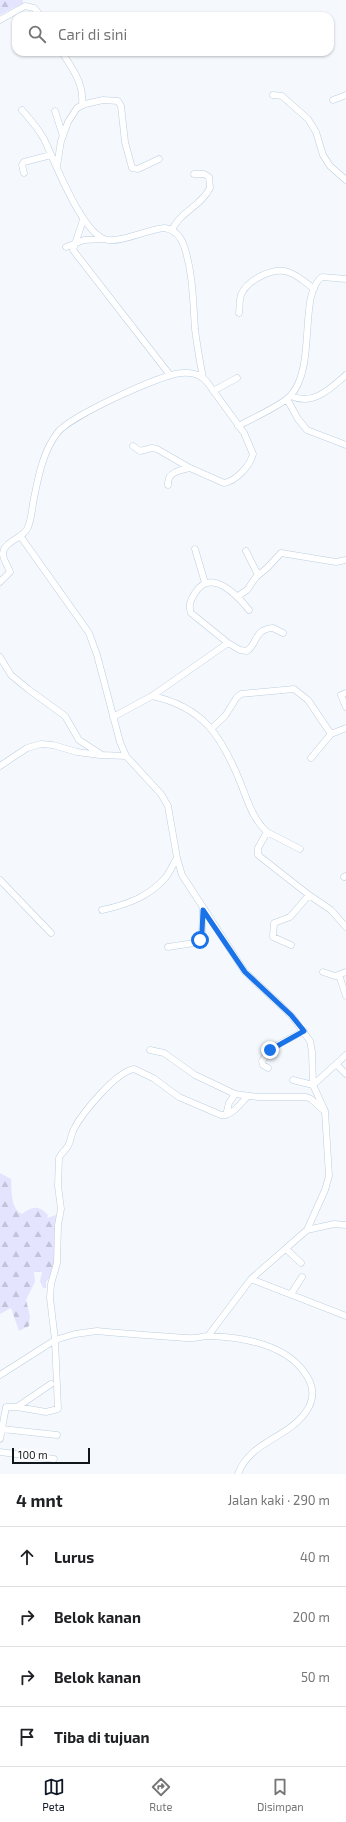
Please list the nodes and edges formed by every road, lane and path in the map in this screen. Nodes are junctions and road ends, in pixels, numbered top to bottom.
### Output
1 (14, 12) edge
2 (37, 12) edge
3 (12, 13) edge
4 (0, 20) edge
5 (64, 56) edge
6 (273, 95) dead end
7 (346, 95) edge
8 (333, 100) dead end
9 (82, 105) junction
10 (22, 110) dead end
11 (55, 111) dead end
12 (62, 136) junction
13 (51, 155) junction
14 (159, 159) dead end
15 (57, 166) junction
16 (24, 173) dead end
17 (194, 174) dead end
18 (346, 180) edge
19 (83, 220) junction
20 (172, 230) junction
21 (105, 239) junction
22 (74, 244) junction
23 (66, 247) dead end
24 (346, 278) edge
25 (314, 289) junction
26 (239, 313) dead end
27 (170, 375) junction
28 (346, 375) edge
29 (203, 378) junction
30 (237, 378) dead end
31 (213, 391) junction
32 (289, 398) junction
33 (238, 426) junction
34 (133, 446) dead end
35 (346, 446) edge
36 (190, 468) junction
37 (168, 485) dead end
38 (21, 537) junction
39 (195, 550) dead end
40 (246, 551) dead end
41 (346, 560) edge
42 (2, 561) edge
43 (258, 575) junction
44 (0, 582) edge
45 (205, 583) junction
46 (238, 596) junction
47 (249, 610) dead end
48 (283, 633) dead end
49 (228, 643) junction
50 (0, 657) edge
51 (346, 693) edge
52 (152, 696) junction
53 (346, 708) edge
54 (113, 717) junction
55 (346, 728) edge
56 (211, 729) junction
57 (330, 734) junction
58 (102, 755) junction
59 (126, 756) junction
60 (311, 758) dead end
61 (0, 766) edge
62 (267, 832) junction
63 (300, 849) dead end
64 (177, 858) junction
65 (0, 880) edge
66 (309, 895) junction
67 (102, 910) dead end
68 (203, 910) junction
69 (346, 927) edge
70 (51, 932) dead end
71 (290, 945) dead end
72 (168, 947) dead end
73 (323, 972) dead end
74 (346, 972) edge
75 (339, 975) junction
76 (346, 996) edge
77 (304, 1031) junction
78 (150, 1050) dead end
79 (346, 1050) edge
80 (344, 1058) edge
81 (337, 1065) junction
82 (268, 1068) dead end
83 (346, 1074) edge
84 (293, 1080) dead end
85 (313, 1084) junction
86 (235, 1094) junction
87 (247, 1097) junction
88 (325, 1111) junction
89 (226, 1115) junction
90 (346, 1225) edge
91 (307, 1230) junction
92 (286, 1249) junction
93 (301, 1263) dead end
94 (302, 1277) dead end
95 (251, 1279) junction
96 (291, 1294) junction
97 (346, 1316) edge
98 (208, 1336) junction
99 (55, 1340) junction
100 (0, 1375) edge
101 (51, 1384) dead end
102 (17, 1407) junction
103 (2, 1429) junction
104 (57, 1435) dead end
105 (0, 1439) edge
106 (0, 1452) edge
107 (54, 1459) dead end
108 (238, 1474) edge

1 - 2 street
3 - 4 street
5 - 9 street
6 - 18 street
7 - 8 street
9 - 12 street
9 - 14 street
10 - 13 street
11 - 12 street
12 - 15 street
13 - 15 street
13 - 16 street
15 - 19 street
17 - 20 street
19 - 21 street
19 - 22 street
20 - 21 street
20 - 29 street
21 - 22 street
22 - 23 street
22 - 27 street
24 - 25 street
25 - 26 street
25 - 32 street
27 - 29 street
27 - 38 street
28 - 32 street
29 - 31 street
30 - 31 street
31 - 33 street
32 - 33 street
32 - 35 street
33 - 36 street
34 - 36 street
36 - 37 street
38 - 42 street
38 - 54 street
39 - 45 street
40 - 43 street
41 - 43 street
42 - 44 street
43 - 46 street
45 - 46 street
45 - 49 street
46 - 47 street
48 - 49 street
49 - 52 street
50 - 58 street
51 - 53 street
52 - 54 street
52 - 56 street
54 - 59 street
55 - 57 street
56 - 57 street
56 - 62 street
57 - 60 street
58 - 59 street
58 - 61 street
59 - 64 street
62 - 63 street
62 - 66 street
64 - 67 street
64 - 68 street
65 - 70 street
66 - 69 street
66 - 71 street
68 - 72 street
68 - 77 street
73 - 75 street
74 - 75 street
75 - 76 street
77 - 82 street
77 - 85 street
78 - 86 street
79 - 80 street
80 - 81 street
81 - 83 street
81 - 85 street
84 - 85 street
85 - 88 street
86 - 87 street
86 - 89 street
87 - 88 street
87 - 89 street
88 - 91 street
89 - 99 street
90 - 91 street
91 - 92 street
92 - 93 street
92 - 95 street
94 - 96 street
95 - 96 street
95 - 98 street
96 - 97 street
98 - 99 street
98 - 108 street
99 - 100 street
99 - 102 street
101 - 102 street
102 - 103 street
103 - 104 street
103 - 105 street
106 - 107 street

